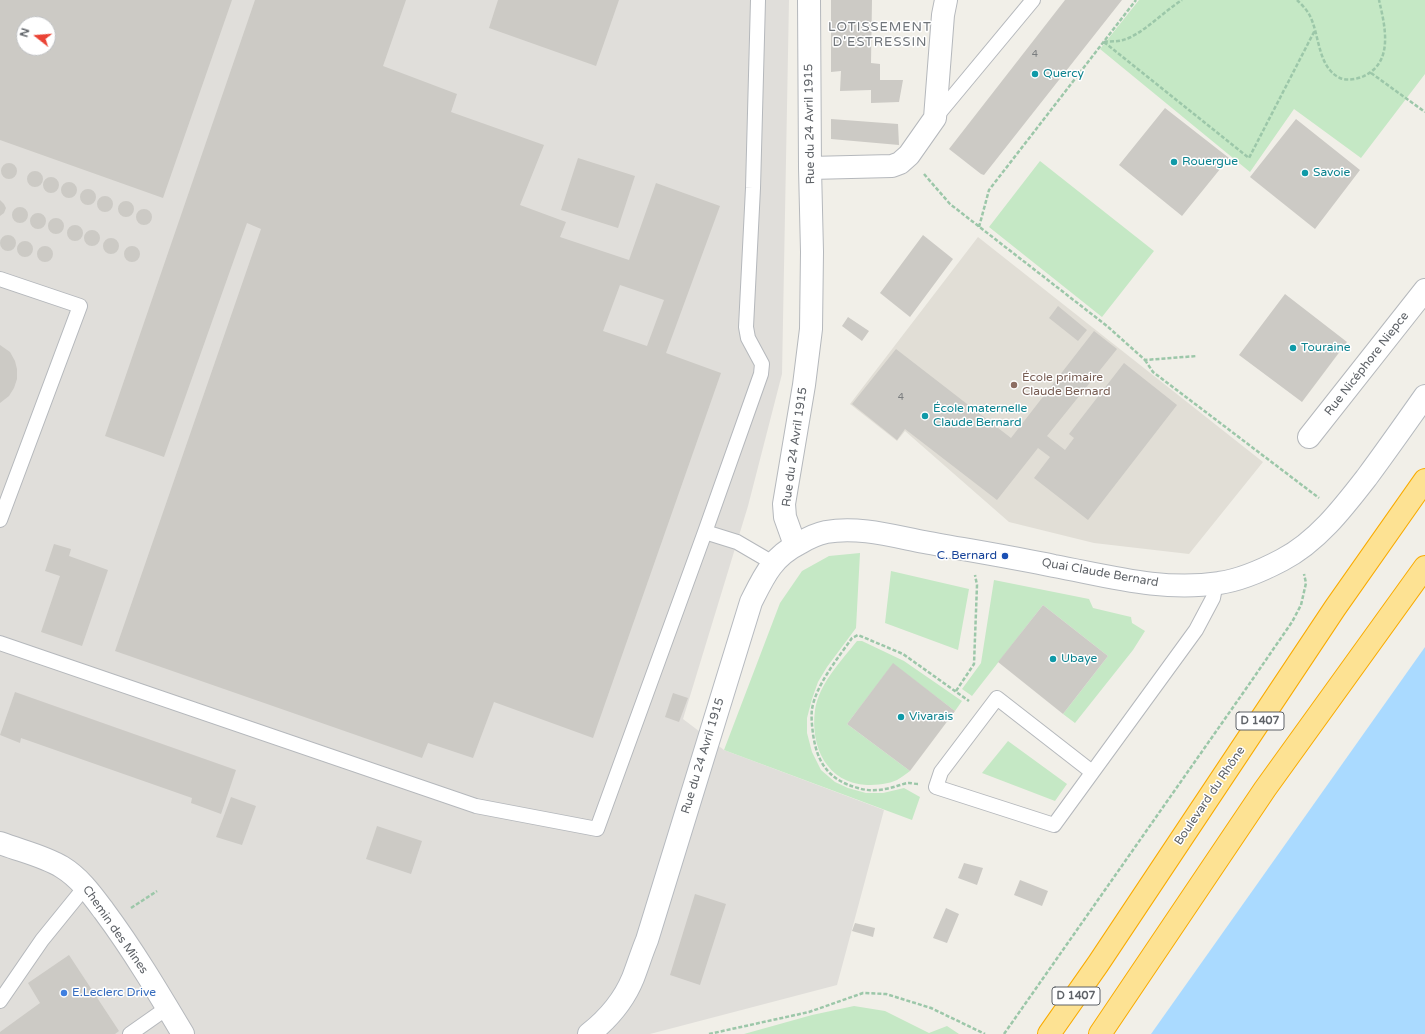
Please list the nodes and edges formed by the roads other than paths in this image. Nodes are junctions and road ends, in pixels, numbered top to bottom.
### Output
1 (758, 0) edge
2 (809, 0) edge
3 (946, 0) edge
4 (1033, 0) edge
5 (935, 118) junction
6 (810, 168) junction
7 (0, 279) edge
8 (1425, 290) edge
9 (1425, 396) edge
10 (1309, 437) dead end
11 (1425, 480) edge
12 (0, 520) edge
13 (705, 532) junction
14 (795, 545) junction
15 (772, 563) junction
16 (1425, 567) edge
17 (1216, 583) junction
18 (0, 642) edge
19 (1092, 772) junction
20 (0, 844) edge
21 (86, 887) junction
22 (0, 1000) edge
23 (168, 1008) junction
24 (130, 1034) edge
25 (183, 1034) edge
26 (590, 1034) edge
27 (1050, 1034) edge
28 (1100, 1034) edge

1 - 13 lane
2 - 6 street, Rue du 24 Avril 1915
3 - 5 street
4 - 5 lane
5 - 6 street
6 - 14 street, Rue du 24 Avril 1915
7 - 12 lane
8 - 10 street, Rue Nicéphore Niepce
9 - 17 street, Quai Claude Bernard
11 - 27 highway, Boulevard du Rhône / D 1407
13 - 15 lane
13 - 18 lane
14 - 15 street, Rue du 24 Avril 1915
14 - 17 street, Quai Claude Bernard
15 - 26 street, Rue du 24 Avril 1915
16 - 28 highway, D 1407
17 - 19 lane
19 - 19 lane
20 - 21 street, Chemin des Mines
21 - 22 lane
21 - 23 street, Chemin des Mines
23 - 24 lane
23 - 25 street, Chemin des Mines

